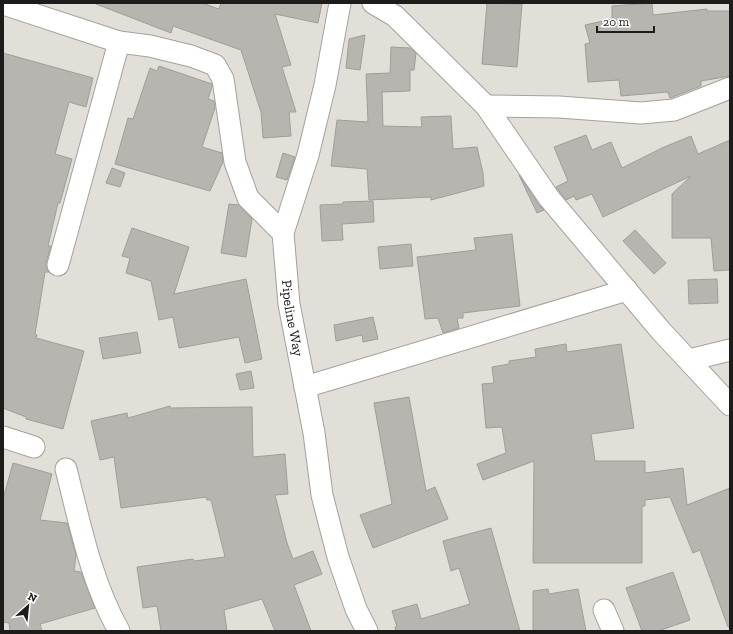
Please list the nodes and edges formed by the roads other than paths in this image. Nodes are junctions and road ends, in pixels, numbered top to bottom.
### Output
1 (340, 3) edge
2 (372, 3) edge
3 (3, 4) edge
4 (119, 42) junction
5 (730, 88) edge
6 (486, 106) junction
7 (282, 233) junction
8 (58, 265) dead end
9 (627, 290) junction
10 (730, 350) edge
11 (689, 360) junction
12 (305, 387) junction
13 (730, 405) edge
14 (3, 437) edge
15 (34, 447) dead end
16 (66, 469) dead end
17 (604, 610) dead end
18 (119, 631) edge
19 (367, 631) edge
20 (614, 631) edge

1 - 7 street, Pipeline Way
2 - 6 street
3 - 4 street
4 - 7 street
4 - 8 street
5 - 6 street
6 - 9 street
7 - 12 street, Pipeline Way
9 - 11 street
9 - 12 street
10 - 11 street
11 - 13 street
12 - 19 street, Pipeline Way
14 - 15 street
16 - 18 street
17 - 20 street

